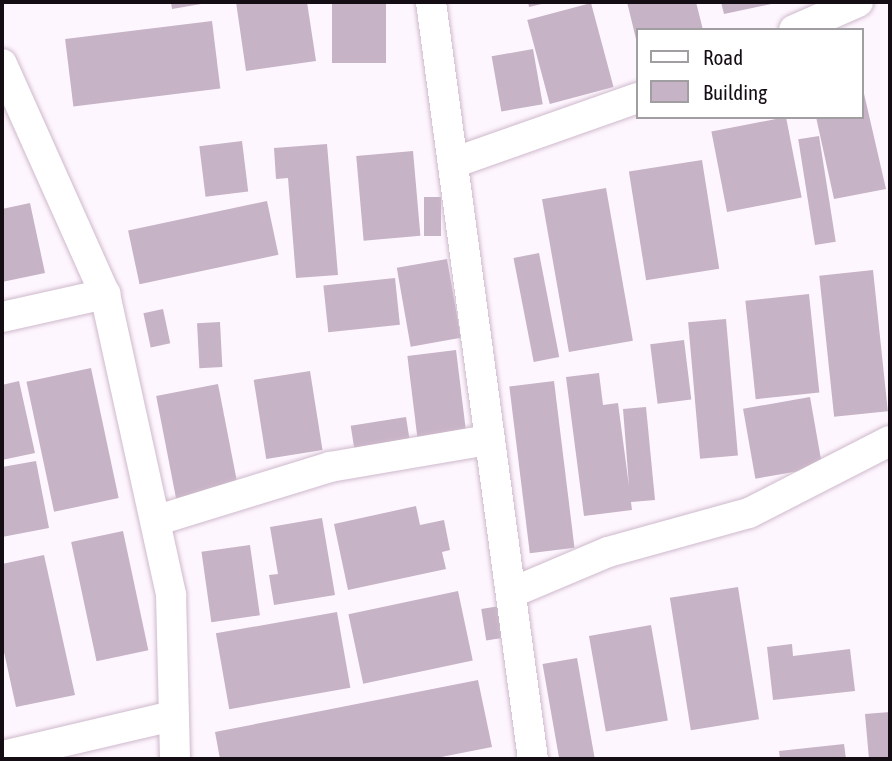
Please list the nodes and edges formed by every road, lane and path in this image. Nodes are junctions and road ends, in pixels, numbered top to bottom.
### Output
1 (432, 2) edge
2 (858, 2) edge
3 (799, 28) edge
4 (2, 64) edge
5 (636, 99) edge
6 (453, 163) junction
7 (105, 294) junction
8 (2, 317) edge
9 (488, 440) junction
10 (890, 441) edge
11 (158, 520) junction
12 (511, 593) junction
13 (173, 716) junction
14 (2, 756) edge
15 (175, 759) edge
16 (533, 759) edge

1 - 6 street
2 - 3 street
4 - 7 street
5 - 6 street
6 - 9 street
7 - 8 street
7 - 11 street
9 - 11 street
9 - 12 street
10 - 12 street
11 - 13 street
12 - 16 street
13 - 14 street
13 - 15 street

